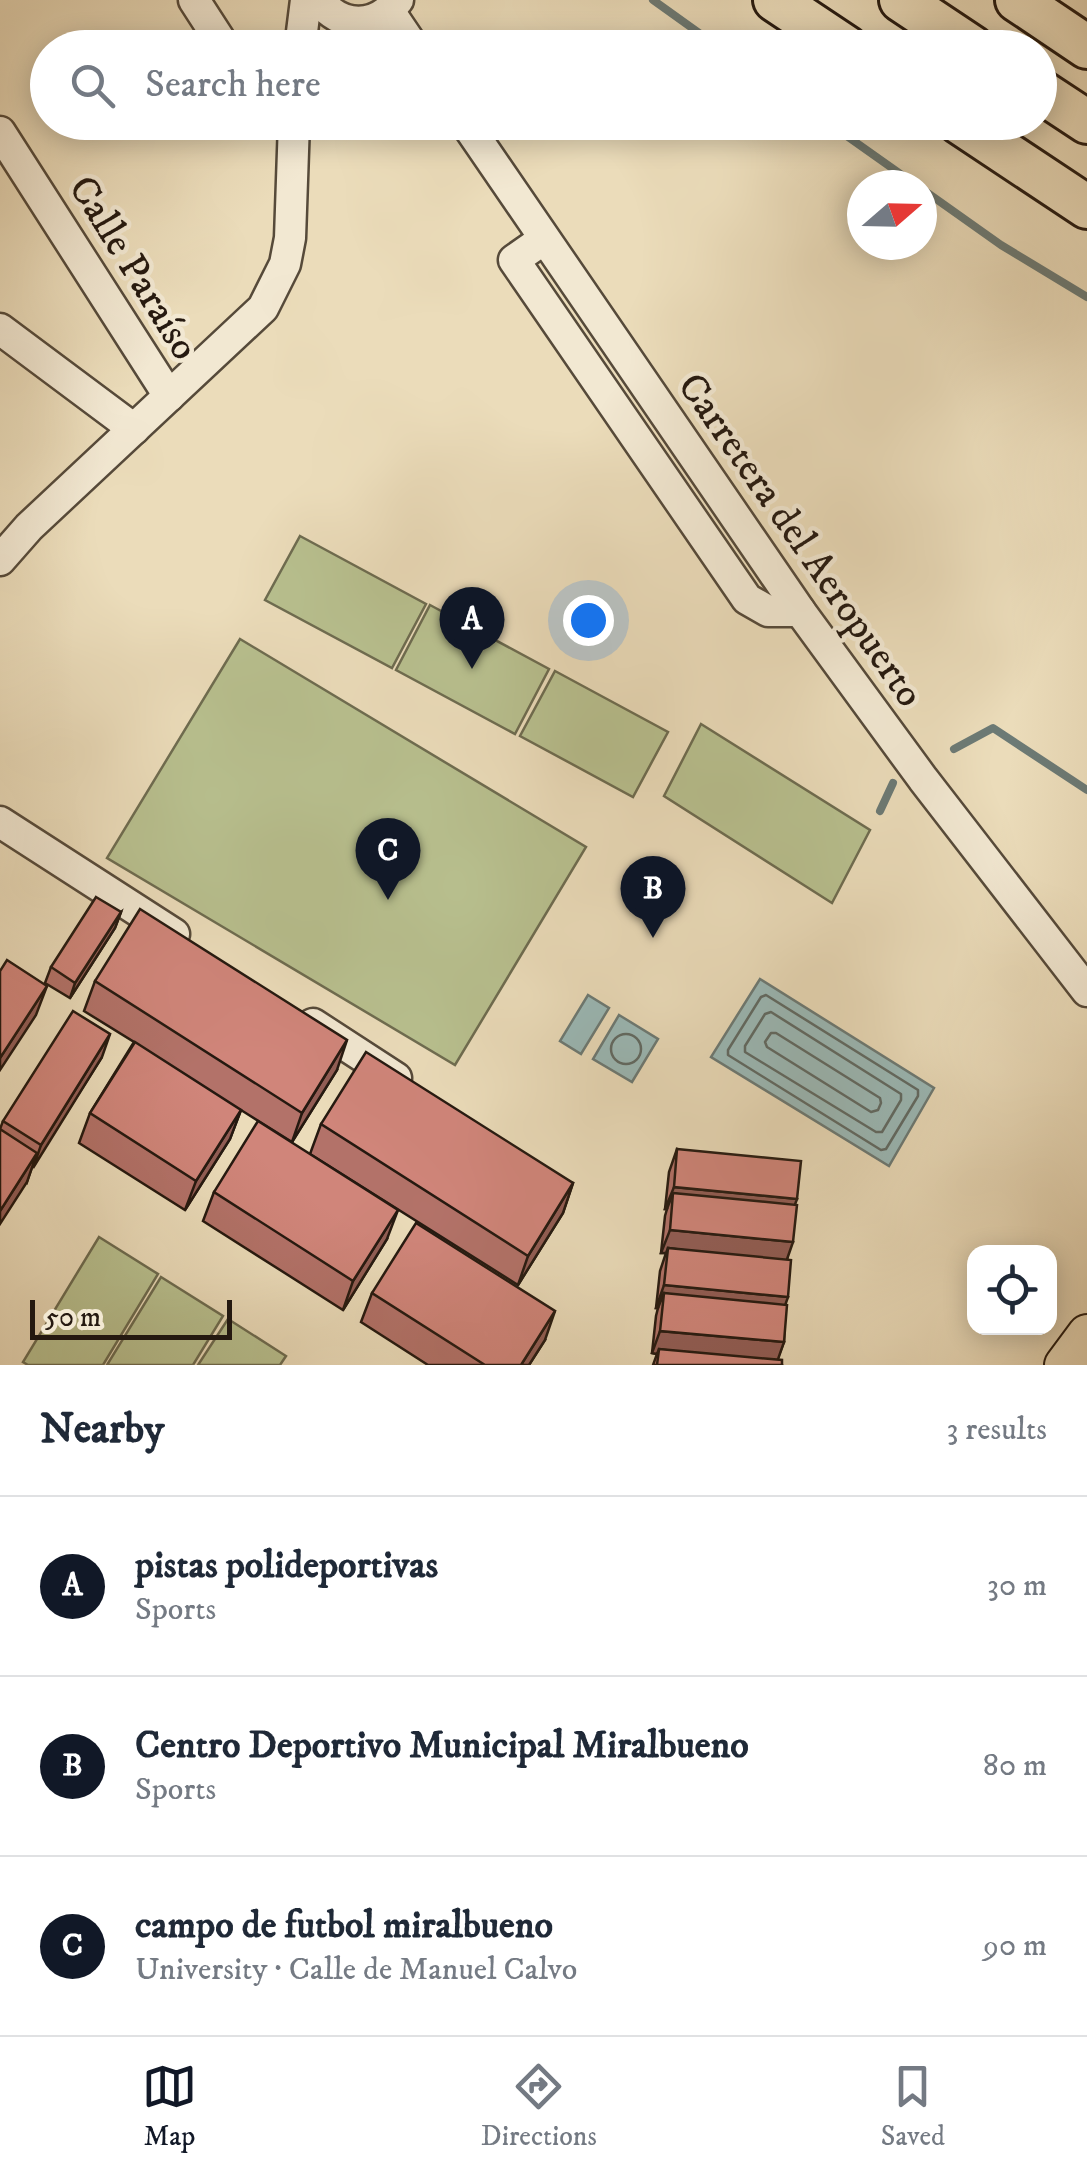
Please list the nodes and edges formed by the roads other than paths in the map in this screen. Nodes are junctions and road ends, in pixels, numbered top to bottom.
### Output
1 (194, 0) edge
2 (306, 0) edge
3 (319, 0) edge
4 (775, 0) edge
5 (901, 0) edge
6 (1017, 0) edge
7 (394, 6) edge
8 (343, 20) junction
9 (213, 30) edge
10 (304, 30) edge
11 (326, 30) edge
12 (405, 30) edge
13 (819, 30) edge
14 (946, 30) edge
15 (1087, 46) edge
16 (1057, 102) edge
17 (1087, 122) edge
18 (0, 132) edge
19 (293, 140) edge
20 (477, 140) edge
21 (987, 140) edge
22 (1087, 207) edge
23 (0, 329) edge
24 (169, 396) junction
25 (134, 429) junction
26 (1, 558) edge
27 (0, 822) edge
28 (202, 952) edge
29 (1087, 992) edge
30 (286, 1006) edge
31 (420, 1093) edge
32 (1087, 1334) edge
33 (1064, 1365) edge

1 - 9 street
2 - 10 street
3 - 8 street
4 - 13 highway
5 - 14 highway
6 - 15 highway
7 - 8 street
7 - 12 street
8 - 11 street
16 - 17 highway
18 - 24 street, Calle Paraíso
19 - 24 street
20 - 29 street, Carretera del Aeropuerto
21 - 22 highway
23 - 25 street
24 - 25 street
25 - 26 street
27 - 28 street
30 - 31 street
32 - 33 main road

